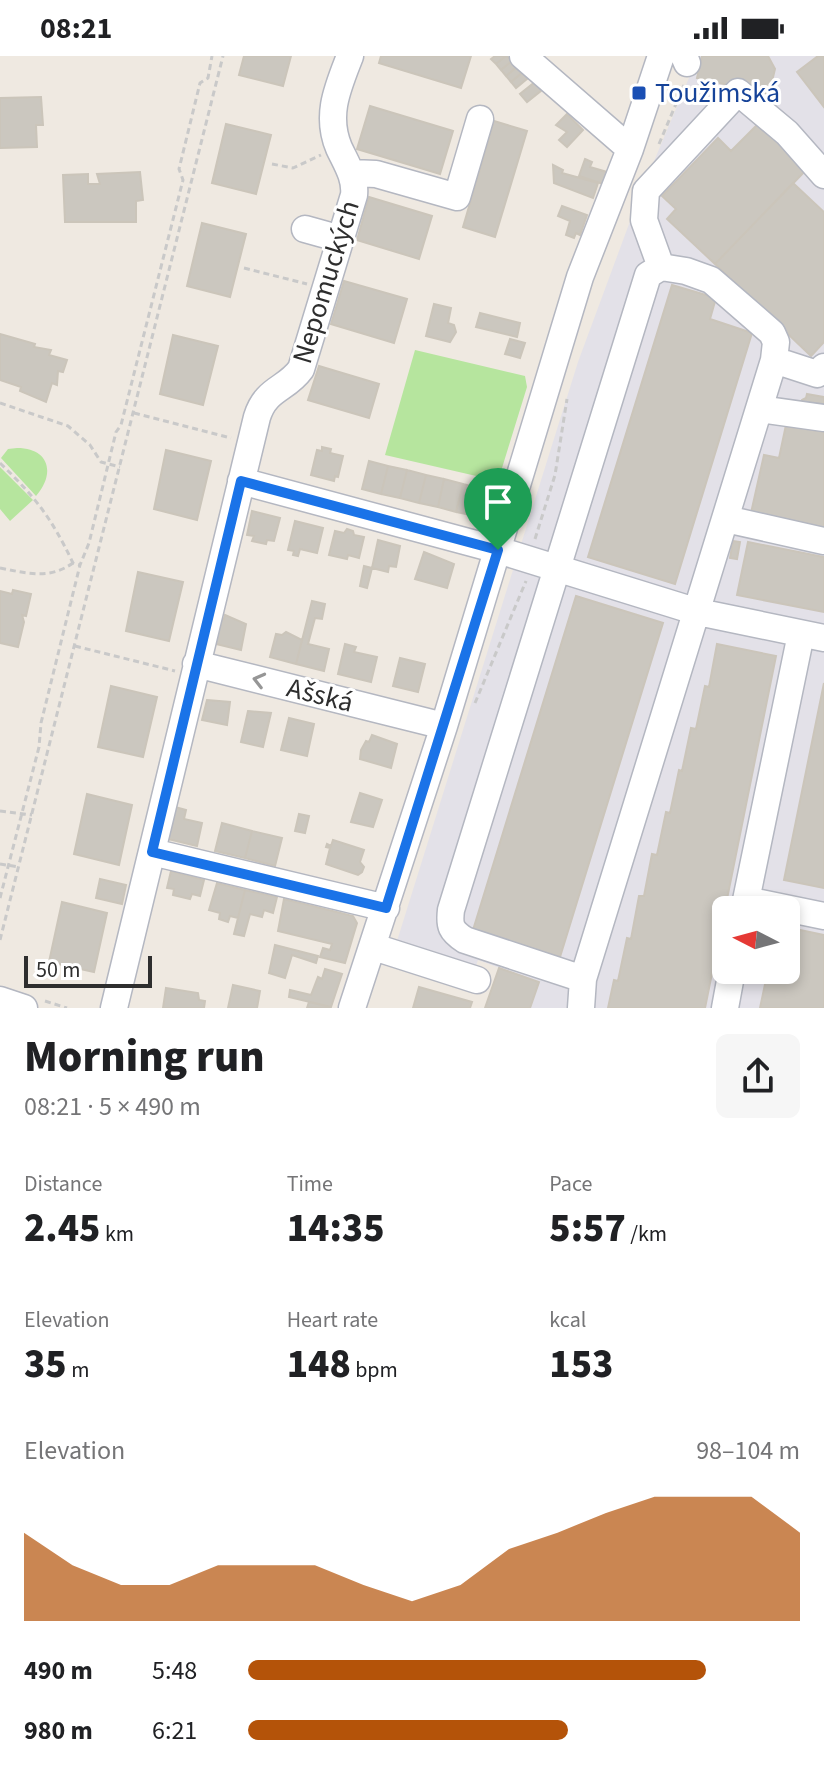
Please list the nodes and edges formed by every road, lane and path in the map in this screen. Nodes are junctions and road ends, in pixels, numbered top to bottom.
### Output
1 (212, 56) edge
2 (223, 56) edge
3 (350, 56) edge
4 (523, 56) edge
5 (661, 56) edge
6 (686, 59) edge
7 (480, 119) dead end
8 (339, 146) junction
9 (642, 150) junction
10 (272, 164) dead end
11 (351, 173) junction
12 (824, 175) edge
13 (305, 229) dead end
14 (341, 239) junction
15 (661, 267) junction
16 (244, 268) dead end
17 (326, 289) junction
18 (774, 360) junction
19 (824, 367) edge
20 (569, 388) dead end
21 (0, 403) edge
22 (759, 409) junction
23 (824, 418) edge
24 (0, 463) edge
25 (108, 464) junction
26 (120, 467) junction
27 (241, 481) junction
28 (726, 519) junction
29 (824, 541) edge
30 (498, 550) junction
31 (73, 563) junction
32 (544, 564) junction
33 (80, 565) junction
34 (0, 568) edge
35 (698, 612) junction
36 (812, 636) edge
37 (75, 646) junction
38 (195, 670) junction
39 (444, 726) junction
40 (0, 811) edge
41 (22, 813) junction
42 (32, 815) junction
43 (152, 852) junction
44 (0, 864) edge
45 (8, 866) junction
46 (19, 867) junction
47 (747, 896) edge
48 (0, 898) edge
49 (386, 908) junction
50 (800, 913) edge
51 (824, 916) edge
52 (0, 940) edge
53 (374, 947) junction
54 (583, 979) junction
55 (477, 980) dead end
56 (729, 984) edge
57 (0, 1000) edge
58 (24, 1008) edge
59 (114, 1008) edge
60 (352, 1008) edge
61 (581, 1008) edge
62 (725, 1008) edge

1 - 25 path
2 - 26 path
3 - 8 street, Nepomuckých
4 - 9 street
5 - 9 street
6 - 9 path
7 - 11 street
8 - 10 path
8 - 11 street, Nepomuckých
9 - 30 street
11 - 14 street, Nepomuckých
12 - 15 street
13 - 14 street
14 - 17 street, Nepomuckých
15 - 18 street
15 - 32 street
16 - 17 path
17 - 27 street, Nepomuckých
18 - 19 street
18 - 22 street
20 - 32 path
21 - 25 path
22 - 23 street
22 - 28 street
24 - 31 path
25 - 26 path
25 - 33 path
26 - 37 path
27 - 30 street
27 - 38 street, Nepomuckých
28 - 29 street
28 - 35 street
30 - 32 street
30 - 39 street
31 - 33 path
31 - 34 path
32 - 35 street
32 - 54 street
33 - 41 path
35 - 36 street
35 - 54 street
36 - 47 street
37 - 38 path
37 - 42 path
39 -> 38 street, Ašská
38 - 43 street, Nepomuckých
39 - 49 street
40 - 41 path
41 - 42 path
41 - 45 path
42 - 46 path
43 - 49 street
43 - 59 street, Nepomuckých
44 - 45 path
45 - 46 path
45 - 48 path
46 - 52 path
49 - 53 street
50 - 51 street
53 - 55 street
53 - 60 street
54 - 61 street
56 - 62 street
57 - 58 street

